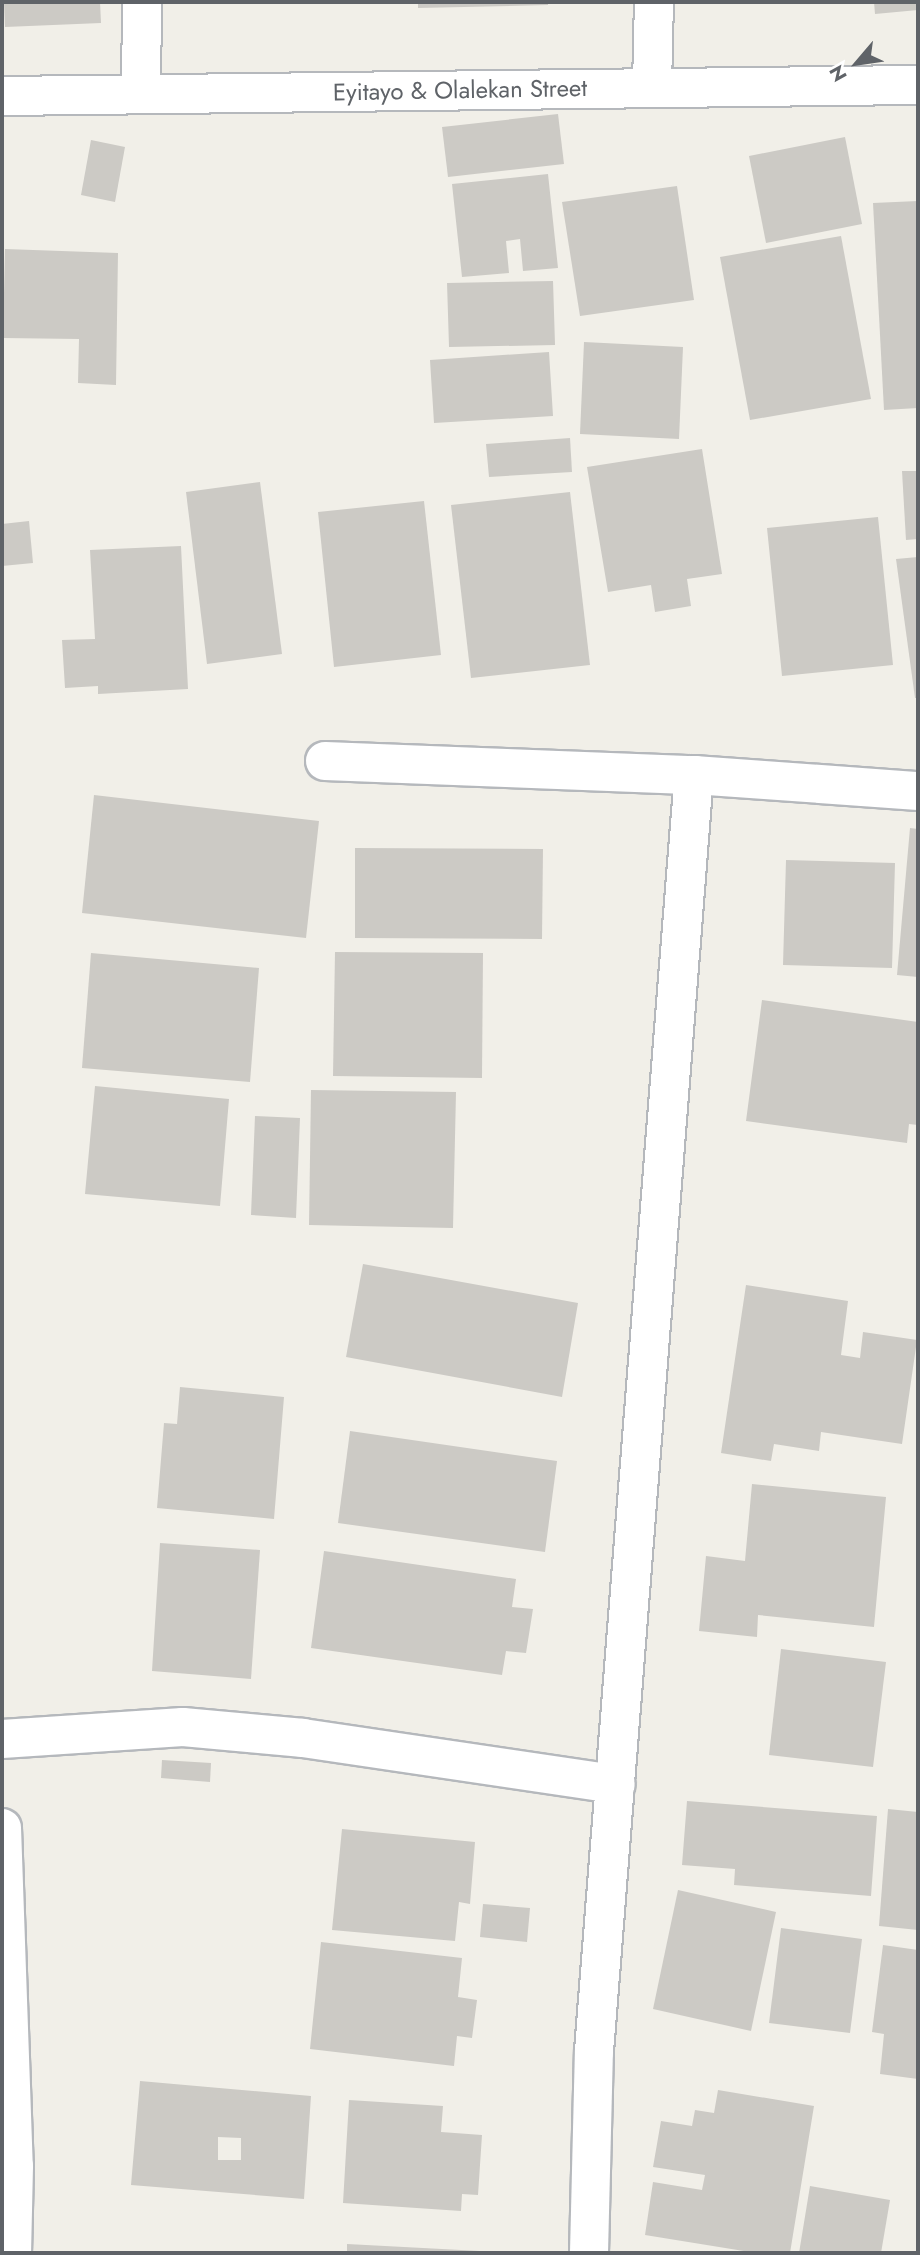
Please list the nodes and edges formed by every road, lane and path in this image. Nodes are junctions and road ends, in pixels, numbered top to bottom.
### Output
1 (142, 2) edge
2 (654, 2) edge
3 (918, 85) edge
4 (652, 87) junction
5 (141, 94) junction
6 (2, 96) edge
7 (325, 761) dead end
8 (694, 775) junction
9 (918, 791) edge
10 (2, 1739) edge
11 (616, 1784) junction
12 (2, 1828) edge
13 (12, 2253) edge
14 (589, 2253) edge

1 - 5 street
2 - 4 street
3 - 4 street, Eyitayo & Olalekan Street
4 - 5 street, Eyitayo & Olalekan Street
5 - 6 street, Eyitayo & Olalekan Street
7 - 8 street
8 - 9 street
8 - 11 street
10 - 11 street
11 - 14 street
12 - 13 street

